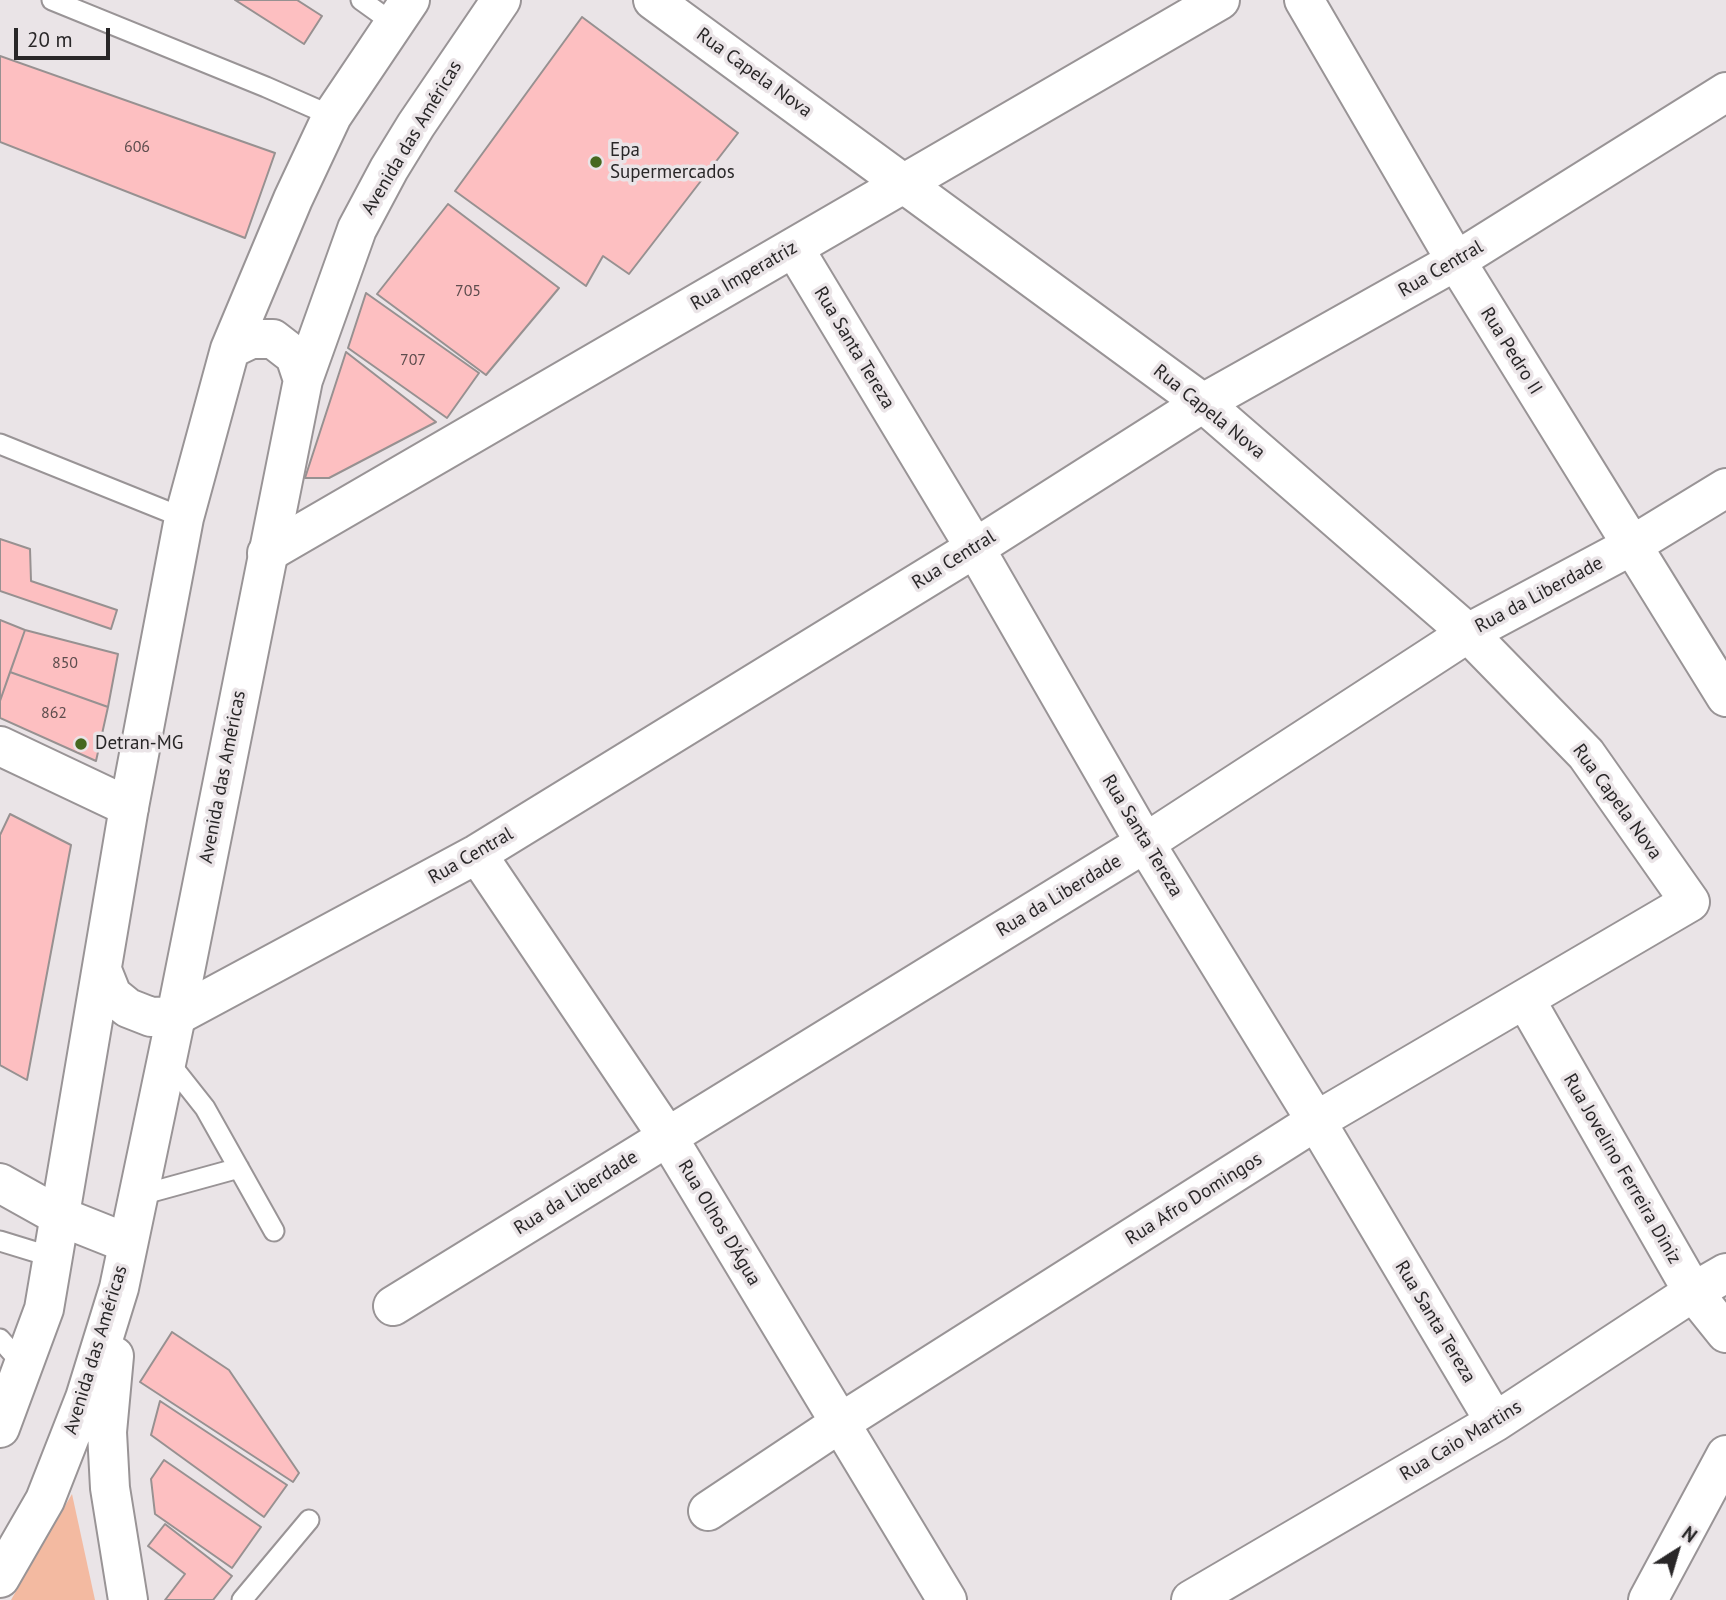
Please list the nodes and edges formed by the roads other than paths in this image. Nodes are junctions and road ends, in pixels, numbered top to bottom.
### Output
1 (52, 0) edge
2 (361, 0) edge
3 (501, 0) edge
4 (653, 0) edge
5 (1220, 0) edge
6 (1304, 0) edge
7 (401, 12) edge
8 (1726, 92) edge
9 (332, 116) junction
10 (904, 183) junction
11 (794, 248) junction
12 (1456, 261) junction
13 (230, 349) junction
14 (303, 380) junction
15 (1203, 403) junction
16 (0, 444) edge
17 (1726, 488) edge
18 (184, 518) junction
19 (1631, 546) junction
20 (975, 548) junction
21 (267, 553) junction
22 (1468, 632) junction
23 (1726, 697) edge
24 (0, 746) edge
25 (129, 807) junction
26 (1145, 844) junction
27 (477, 854) junction
28 (1690, 902) joint
29 (102, 970) junction
30 (1525, 999) junction
31 (176, 1016) junction
32 (167, 1059) junction
33 (1316, 1121) junction
34 (667, 1136) junction
35 (239, 1168) junction
36 (0, 1183) edge
37 (137, 1196) junction
38 (59, 1216) junction
39 (274, 1231) dead end
40 (0, 1241) edge
41 (127, 1243) junction
42 (52, 1257) junction
43 (1726, 1273) edge
44 (119, 1288) junction
45 (1693, 1293) junction
46 (393, 1307) dead end
47 (1726, 1333) edge
48 (12, 1352) edge
49 (1495, 1422) junction
50 (841, 1423) junction
51 (0, 1428) edge
52 (1726, 1455) edge
53 (708, 1511) dead end
54 (309, 1520) dead end
55 (0, 1578) edge
56 (128, 1600) edge
57 (242, 1600) edge
58 (947, 1600) edge
59 (1191, 1600) edge
60 (1648, 1600) edge

1 - 9 lane
2 - 7 lane
3 - 14 street, Avenida das Américas
4 - 10 street, Rua Capela Nova
5 - 10 street, Rua Imperatriz
6 - 12 street, Rua Pedro II
7 - 9 street
8 - 12 street, Rua Central
9 - 13 street
10 - 11 street, Rua Imperatriz
10 - 15 street, Rua Capela Nova
11 - 20 street, Rua Santa Tereza
11 - 21 street, Rua Imperatriz
12 - 15 street, Rua Central
12 - 19 street, Rua Pedro II
13 - 14 street
13 - 18 street
14 - 21 street, Avenida das Américas
15 - 20 street, Rua Central
15 - 22 street, Rua Capela Nova
16 - 18 lane
17 - 19 street, Rua da Liberdade
18 - 25 street
19 - 22 street, Rua da Liberdade
19 - 23 street, Rua Pedro II
20 - 26 street, Rua Santa Tereza
20 - 27 street, Rua Central
21 - 31 street, Avenida das Américas
22 - 26 street, Rua da Liberdade
22 - 28 street, Rua Capela Nova
24 - 25 street
25 - 29 street
26 - 33 street, Rua Santa Tereza
26 - 34 street, Rua da Liberdade
27 - 31 street, Rua Central
27 - 34 street, Rua Olhos D'Água
28 - 30 street, Rua Afro Domingos
29 - 31 street
29 - 38 street
30 - 33 street, Rua Afro Domingos
30 - 45 street, Rua Jovelino Ferreira Diniz
31 - 32 street, Avenida das Américas
32 - 35 lane
32 - 37 street, Avenida das Américas
33 - 49 street, Rua Santa Tereza
33 - 50 street, Rua Afro Domingos
34 - 46 street, Rua da Liberdade
34 - 50 street, Rua Olhos D'Água
35 - 37 lane
35 - 39 lane
36 - 38 street
37 - 41 street, Avenida das Américas
38 - 41 street
38 - 42 street
40 - 42 lane
41 - 44 street, Avenida das Américas
42 - 48 street
43 - 45 street, Rua Caio Martins
44 - 55 street, Avenida das Américas
44 - 56 street
45 - 47 street, Rua Jovelino Ferreira Diniz
45 - 49 street, Rua Caio Martins
48 - 51 street
49 - 59 street, Rua Caio Martins
50 - 53 street, Rua Afro Domingos
50 - 58 street, Rua Olhos D'Água
52 - 60 street
54 - 57 lane

